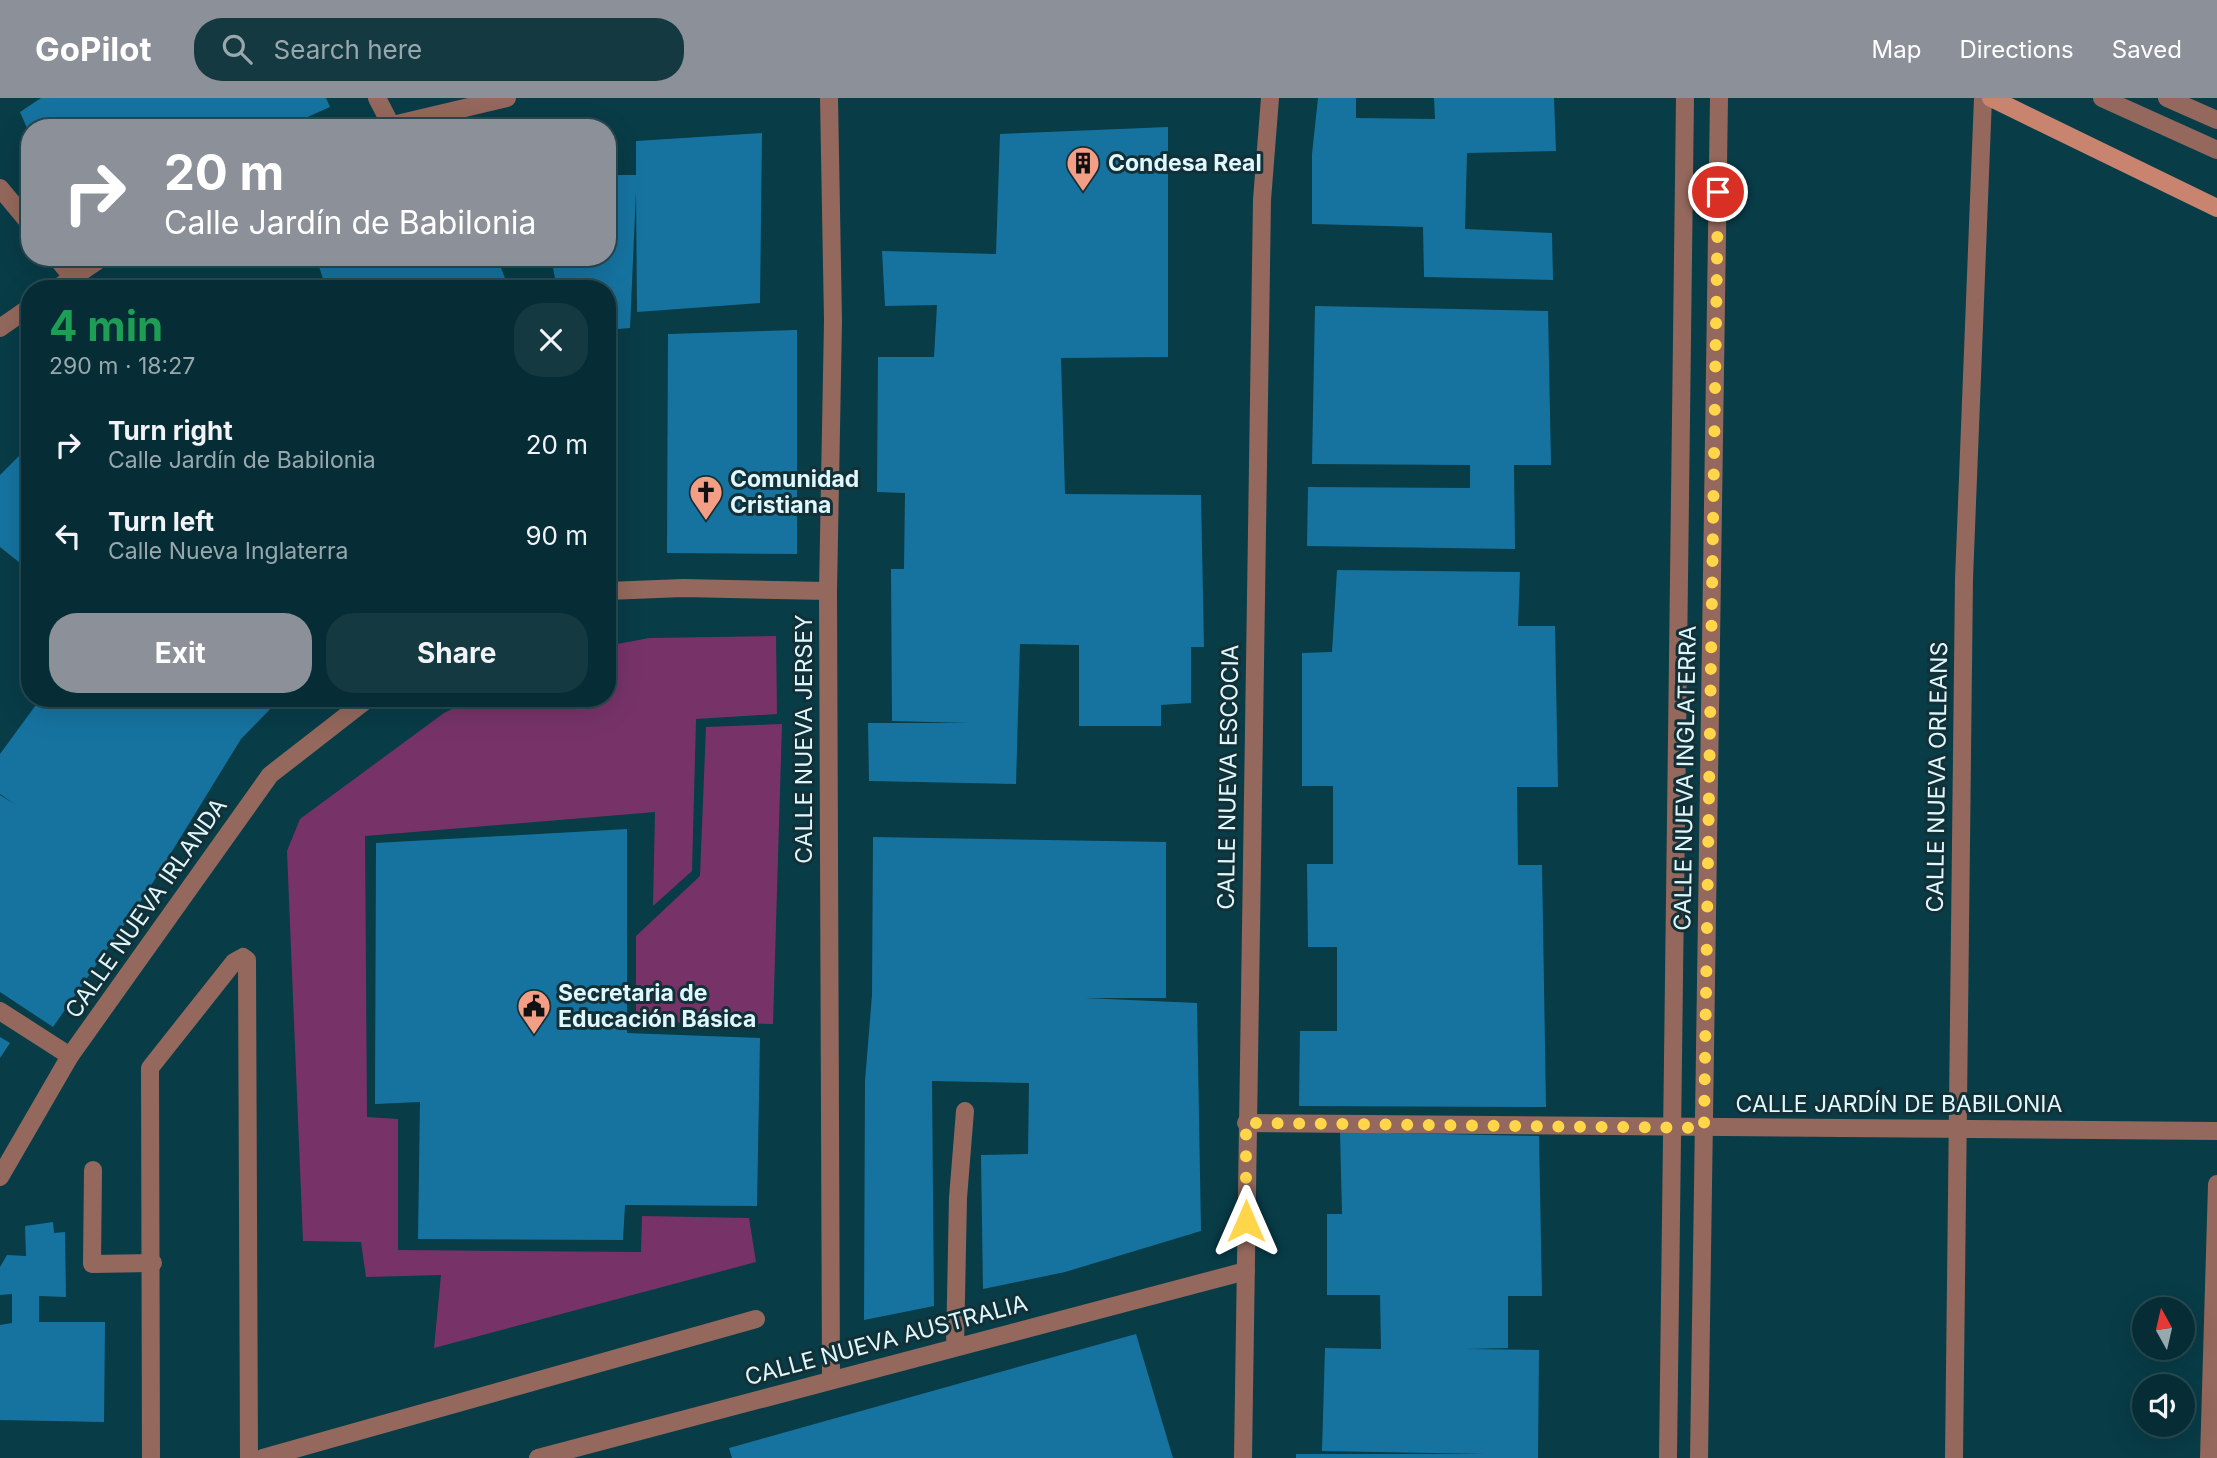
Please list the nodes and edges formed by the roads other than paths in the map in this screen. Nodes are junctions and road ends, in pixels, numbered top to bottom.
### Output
1 (377, 98) edge
2 (508, 98) edge
3 (829, 98) edge
4 (1270, 98) edge
5 (1685, 98) edge
6 (1719, 98) edge
7 (1983, 98) edge
8 (1991, 98) edge
9 (2102, 98) edge
10 (2167, 98) edge
11 (383, 119) edge
12 (416, 119) edge
13 (2217, 120) edge
14 (2217, 150) edge
15 (0, 188) edge
16 (2217, 208) edge
17 (21, 213) edge
18 (63, 266) edge
19 (90, 266) edge
20 (73, 278) junction
21 (70, 280) edge
22 (21, 313) edge
23 (0, 328) edge
24 (616, 591) edge
25 (828, 591) junction
26 (357, 707) edge
27 (0, 1011) edge
28 (70, 1056) junction
29 (965, 1111) dead end
30 (1246, 1123) junction
31 (1670, 1128) junction
32 (1704, 1128) junction
33 (1956, 1129) junction
34 (2217, 1131) edge
35 (93, 1170) dead end
36 (0, 1177) edge
37 (2217, 1184) edge
38 (153, 1263) junction
39 (1246, 1271) junction
40 (756, 1319) dead end
41 (2214, 1330) edge
42 (955, 1347) junction
43 (831, 1380) junction
44 (151, 1458) edge
45 (249, 1458) edge
46 (263, 1458) edge
47 (538, 1458) edge
48 (1243, 1458) edge
49 (1668, 1458) edge
50 (1699, 1458) edge
51 (1954, 1458) edge
52 (2209, 1458) edge

1 - 11 street
2 - 12 street
3 - 25 street, CALLE NUEVA JERSEY
4 - 30 street, CALLE NUEVA ESCOCIA
5 - 31 street, CALLE NUEVA INGLATERRA
6 - 32 street, CALLE NUEVA INGLATERRA
7 - 33 street, CALLE NUEVA ORLEANS
8 - 16 main road
9 - 14 street
10 - 13 street
15 - 17 street
18 - 20 street
19 - 20 street
20 - 21 street
22 - 23 street
24 - 25 street
25 - 43 street, CALLE NUEVA JERSEY
26 - 28 street, CALLE NUEVA IRLANDA
27 - 28 street
28 - 36 street, CALLE NUEVA IRLANDA
29 - 42 street
30 - 31 street, CALLE JARDÍN DE BABILONIA
30 - 39 street, CALLE NUEVA ESCOCIA
31 - 32 street, CALLE JARDÍN DE BABILONIA
31 - 49 street, CALLE NUEVA INGLATERRA
32 - 33 street, CALLE JARDÍN DE BABILONIA
32 - 50 street, CALLE NUEVA INGLATERRA
33 - 34 street, CALLE JARDÍN DE BABILONIA
33 - 51 street, CALLE NUEVA ORLEANS
35 - 38 street
37 - 41 street
38 - 44 street
38 - 45 street
39 - 42 street, CALLE NUEVA AUSTRALIA
39 - 48 street, CALLE NUEVA ESCOCIA
40 - 46 street
41 - 52 street
42 - 43 street, CALLE NUEVA AUSTRALIA
43 - 47 street, CALLE NUEVA AUSTRALIA

